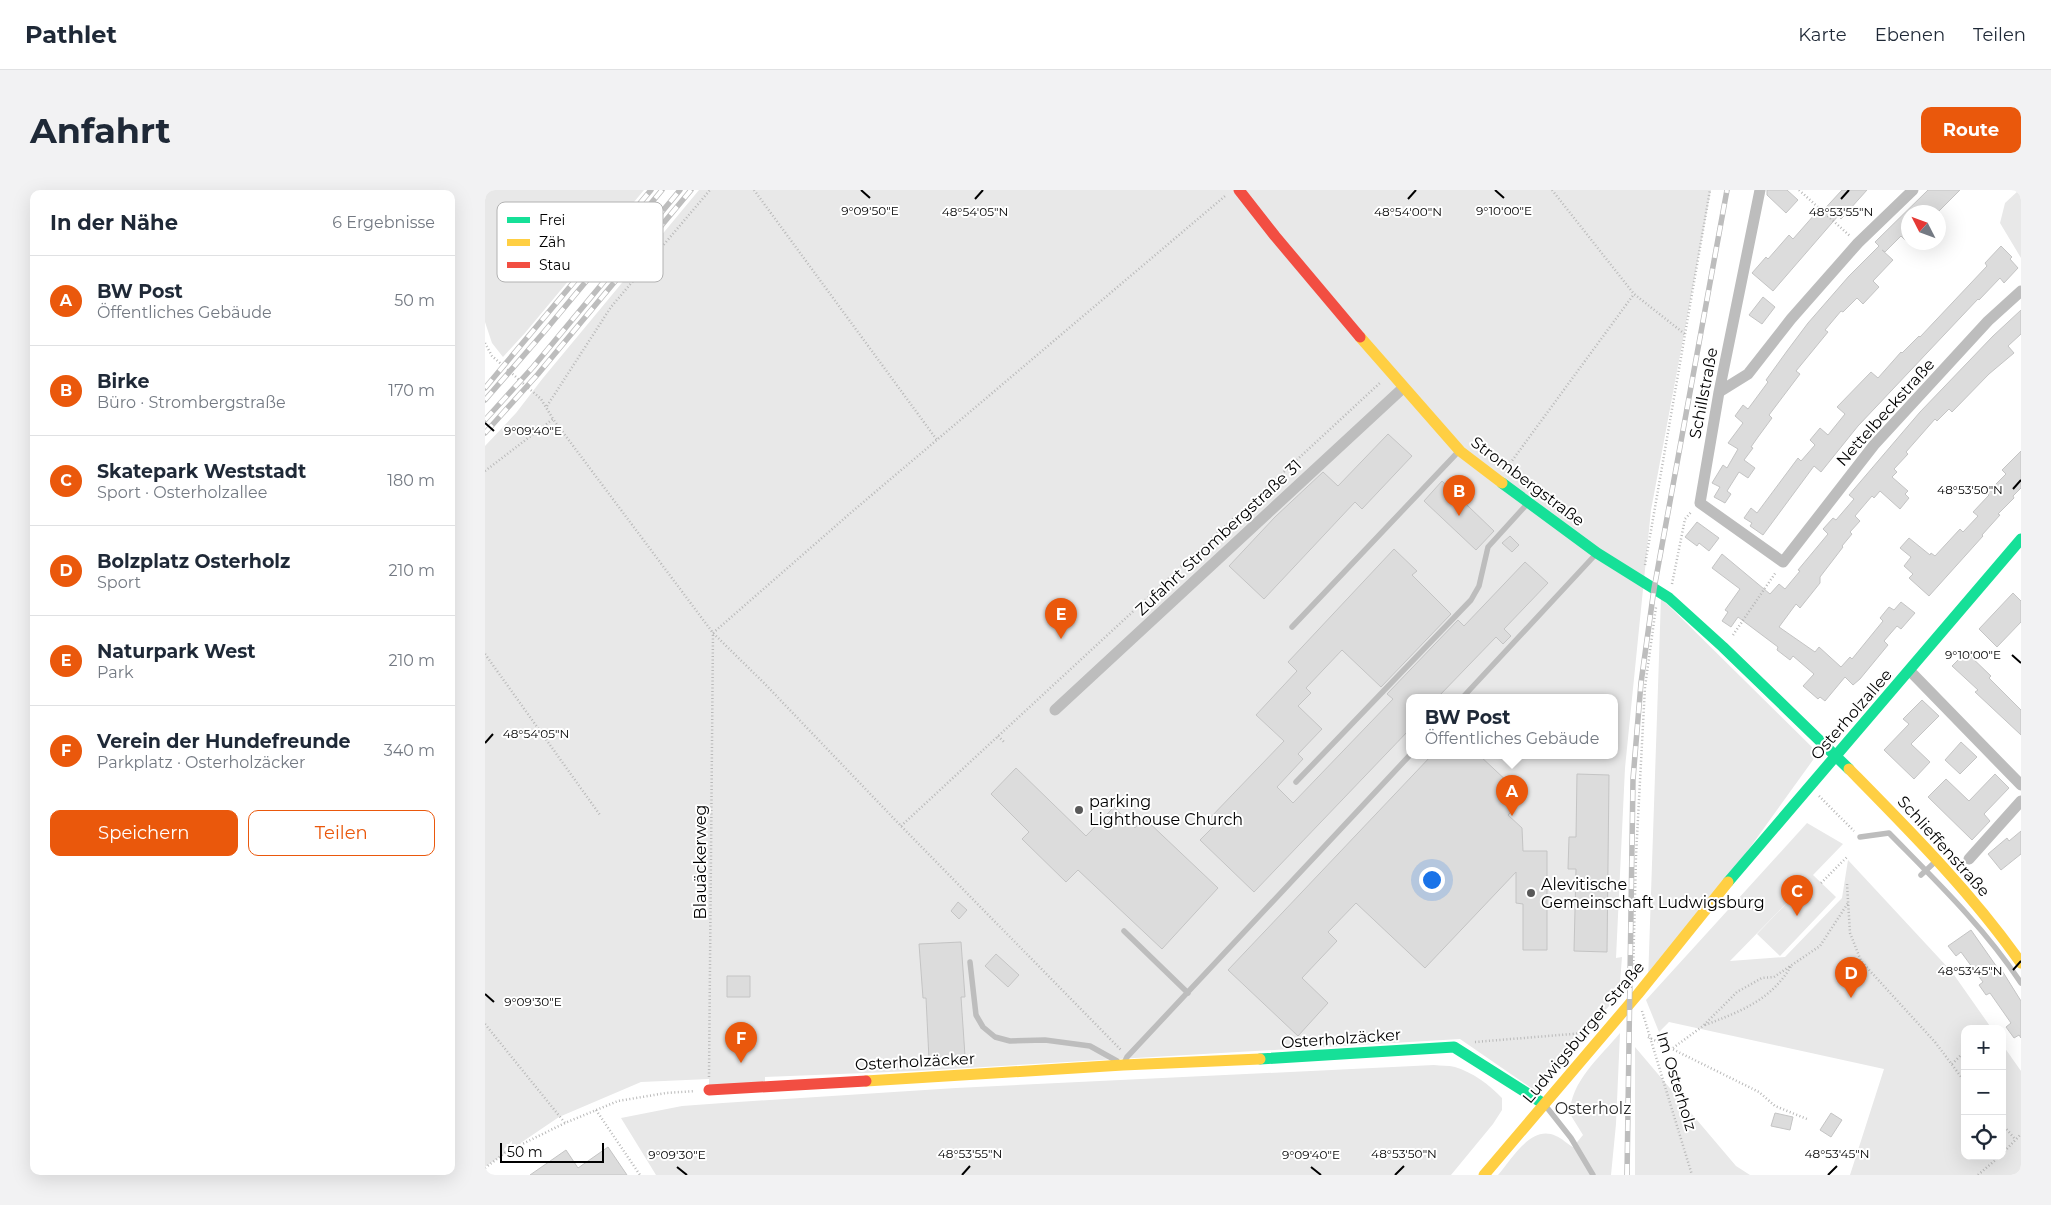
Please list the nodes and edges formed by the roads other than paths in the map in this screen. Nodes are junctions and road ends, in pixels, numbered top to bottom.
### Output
1 (1239, 190) edge
2 (1760, 190) edge
3 (1913, 190) edge
4 (2021, 291) edge
5 (1403, 388) junction
6 (1719, 392) junction
7 (1459, 450) junction
8 (1529, 502) junction
9 (1700, 503) joint
10 (2021, 540) edge
11 (1597, 553) junction
12 (1292, 627) dead end
13 (1910, 671) junction
14 (1466, 694) edge
15 (1055, 710) dead end
16 (1836, 756) junction
17 (1406, 759) edge
18 (2019, 779) edge
19 (1296, 782) dead end
20 (2021, 801) edge
21 (1860, 837) road end
22 (1938, 859) junction
23 (1969, 859) dead end
24 (1924, 872) junction
25 (1706, 909) joint
26 (1124, 931) dead end
27 (970, 962) dead end
28 (2021, 963) edge
29 (2021, 983) edge
30 (1188, 993) junction
31 (1125, 1061) junction
32 (709, 1090) road end
33 (1544, 1104) junction
34 (1484, 1175) edge
35 (1593, 1175) edge

1 - 5 street, Strombergstraße
2 - 6 street, Schillstraße
3 - 6 street
4 - 9 street, Nettelbeckstraße
5 - 7 street, Strombergstraße
5 - 15 street, Zufahrt Strombergstraße 31
6 - 9 street, Schillstraße
7 - 8 street, Strombergstraße
7 - 12 lane
8 - 11 street, Strombergstraße
8 - 19 lane
10 - 13 street, Osterholzallee
11 - 14 lane
11 - 16 street, Strombergstraße
13 - 16 street, Osterholzallee
13 - 18 street
16 - 22 street, Schlieffenstraße
16 - 25 street, Osterholzallee
17 - 30 lane
20 - 23 street
21 - 24 lane
22 - 24 lane
22 - 28 street, Schlieffenstraße
24 - 29 lane
25 - 33 street, Ludwigsburger Straße
26 - 30 lane
27 - 31 lane, Osterholzäcker
30 - 31 lane
31 - 32 street, Osterholzäcker
31 - 33 street, Osterholzäcker
33 - 34 street, Ludwigsburger Straße
33 - 35 lane

